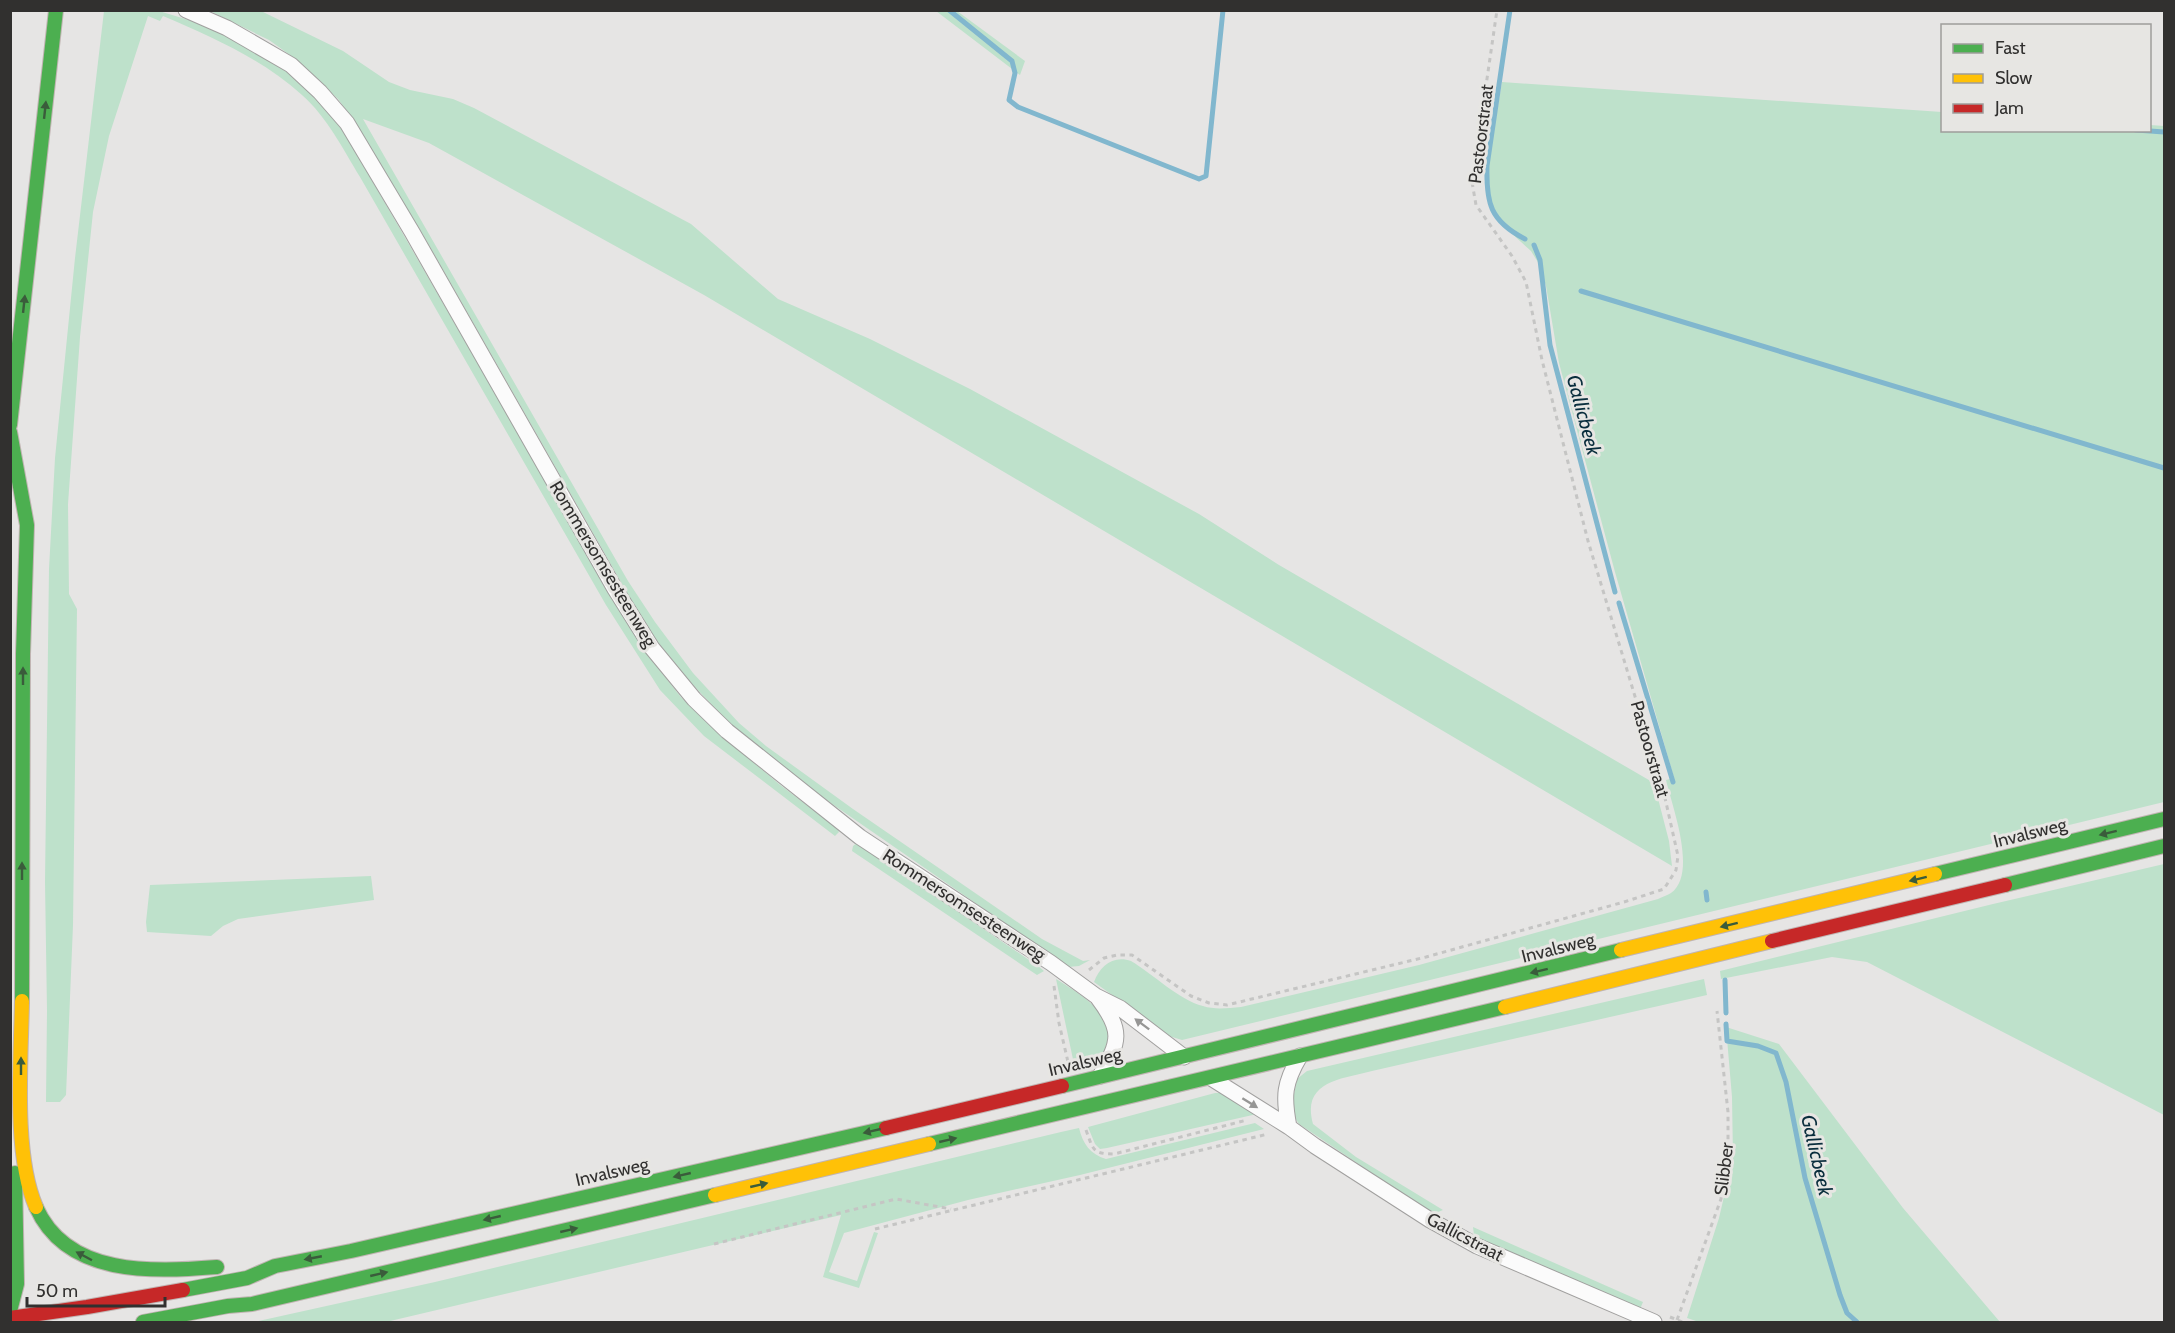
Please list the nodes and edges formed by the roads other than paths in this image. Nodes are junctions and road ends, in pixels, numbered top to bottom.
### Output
1 (56, 10) edge
2 (186, 10) edge
3 (10, 425) edge
4 (10, 432) edge
5 (2164, 819) edge
6 (2164, 846) edge
7 (1096, 996) junction
8 (1300, 1056) junction
9 (1184, 1057) junction
10 (1100, 1077) junction
11 (1211, 1078) junction
12 (21, 1124) junction
13 (1289, 1127) junction
14 (245, 1264) dead end
15 (228, 1266) dead end
16 (275, 1266) junction
17 (252, 1304) junction
18 (87, 1307) junction
19 (10, 1311) edge
20 (10, 1318) edge
21 (100, 1319) dead end
22 (143, 1323) edge
23 (206, 1323) edge
24 (1654, 1323) edge

3 -> 1 highway
2 - 7 street, Rommersomsesteenweg
12 -> 4 highway
5 -> 9 highway, Invalsweg
6 - 8 highway
9 -> 7 street, Rommersomsesteenweg
7 - 10 street, Rommersomsesteenweg
8 - 11 highway
8 - 13 street
9 - 10 highway, Invalsweg
10 -> 16 highway, Invalsweg
11 -> 13 street, Gallicstraat
17 -> 11 highway
15 -> 12 highway
12 - 19 highway
13 - 24 street, Gallicstraat
14 - 16 highway
16 - 18 highway, Invalsweg
17 - 22 highway
17 - 23 highway
18 - 20 highway, Invalsweg
18 - 21 highway

